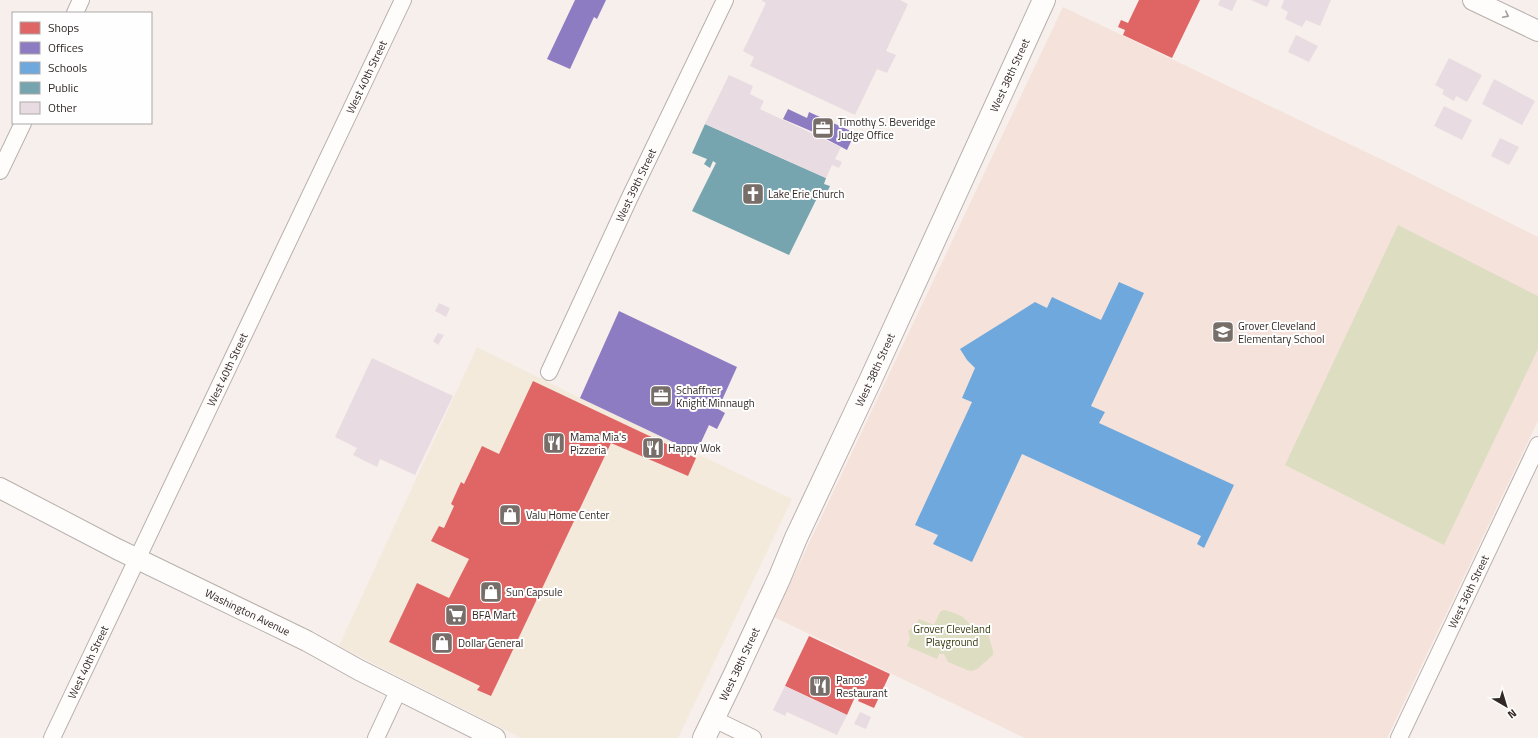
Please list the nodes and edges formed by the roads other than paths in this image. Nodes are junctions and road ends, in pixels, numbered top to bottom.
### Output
1 (81, 0) edge
2 (403, 0) edge
3 (725, 0) edge
4 (1044, 0) edge
5 (1473, 0) edge
6 (75, 12) edge
7 (1538, 31) edge
8 (23, 124) edge
9 (0, 171) edge
10 (549, 372) dead end
11 (1538, 445) edge
12 (0, 488) edge
13 (138, 558) junction
14 (399, 689) junction
15 (709, 729) edge
16 (52, 738) edge
17 (376, 738) edge
18 (495, 738) edge
19 (753, 738) edge
20 (1399, 738) edge

1 - 6 street
2 - 13 street, West 40th Street
3 - 10 street, West 39th Street
4 - 15 main road, West 38th Street
5 -> 7 street
8 - 9 street
11 - 20 street, West 36th Street
12 - 13 street, Washington Avenue
13 - 14 street, Washington Avenue
13 - 16 street, West 40th Street
14 - 17 street
14 - 18 street, Washington Avenue
15 - 19 street

